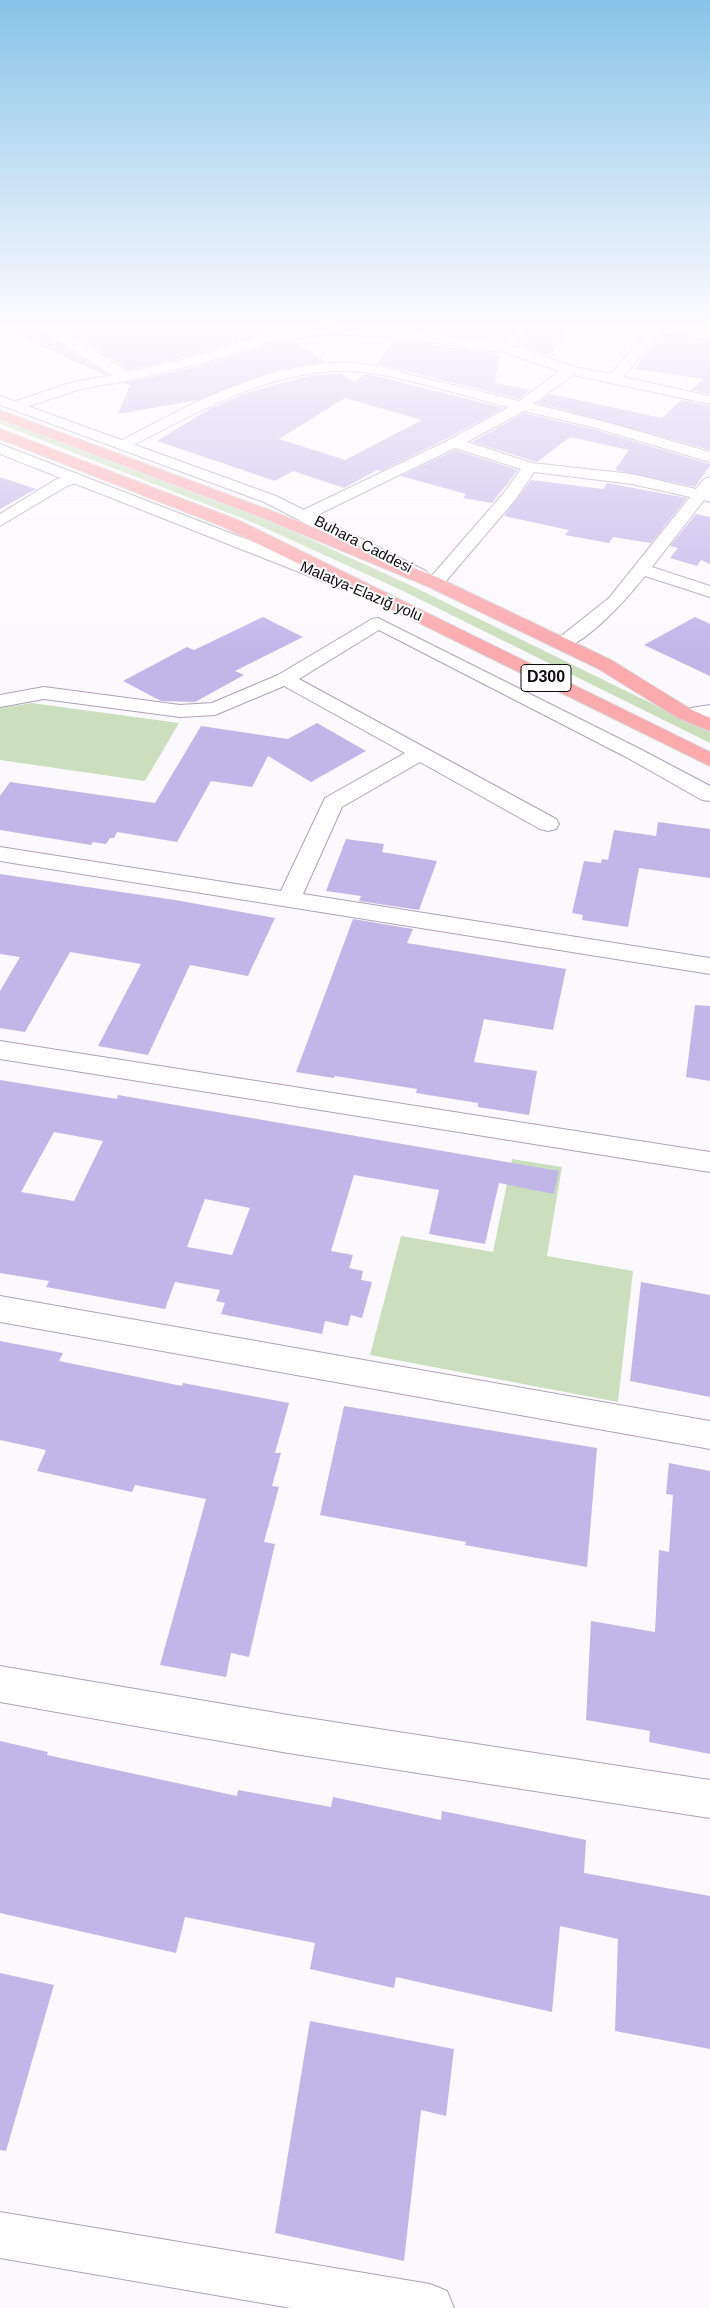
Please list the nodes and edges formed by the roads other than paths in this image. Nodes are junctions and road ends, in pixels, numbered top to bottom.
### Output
1 (4, 436) edge
2 (58, 436) edge
3 (100, 436) edge
4 (140, 436) edge
5 (467, 436) edge
6 (637, 436) edge
7 (454, 443) junction
8 (123, 444) junction
9 (0, 448) edge
10 (710, 457) edge
11 (530, 467) junction
12 (76, 478) junction
13 (706, 491) edge
14 (305, 515) junction
15 (0, 520) edge
16 (641, 569) junction
17 (435, 583) junction
18 (710, 592) edge
19 (380, 598) junction
20 (563, 644) junction
21 (284, 679) junction
22 (0, 701) edge
23 (710, 711) edge
24 (685, 714) junction
25 (710, 725) edge
26 (420, 753) junction
27 (710, 760) edge
28 (710, 795) edge
29 (548, 824) dead end
30 (0, 854) edge
31 (289, 900) junction
32 (710, 966) edge
33 (0, 1050) edge
34 (710, 1162) edge
35 (0, 1309) edge
36 (710, 1435) edge
37 (0, 1684) edge
38 (710, 1799) edge
39 (0, 2235) edge
40 (430, 2308) edge

1 - 19 highway
2 - 17 highway
3 - 8 street, Buhara Caddesi / D300
4 - 8 street
5 - 7 street
6 - 10 street
7 - 11 street
7 - 14 street
8 - 14 street, Buhara Caddesi / D300
9 - 12 street, Malatya-Elazığ yolu / D300
11 - 13 street
11 - 17 street
12 - 15 street
12 - 19 street, Malatya-Elazığ yolu / D300
13 - 16 street
14 - 17 street, Buhara Caddesi / D300
16 - 18 street
16 - 20 street
17 - 20 highway, Buhara Caddesi / D300
19 - 27 highway, Malatya-Elazığ yolu / D300
20 - 24 highway, Buhara Caddesi / D300
21 - 22 street
21 - 26 street
21 - 28 street
23 - 24 street
24 - 25 highway, Buhara Caddesi / D300
26 - 29 street
26 - 31 street
30 - 31 street
31 - 32 street
33 - 34 street
35 - 36 street
37 - 38 street
39 - 40 street

